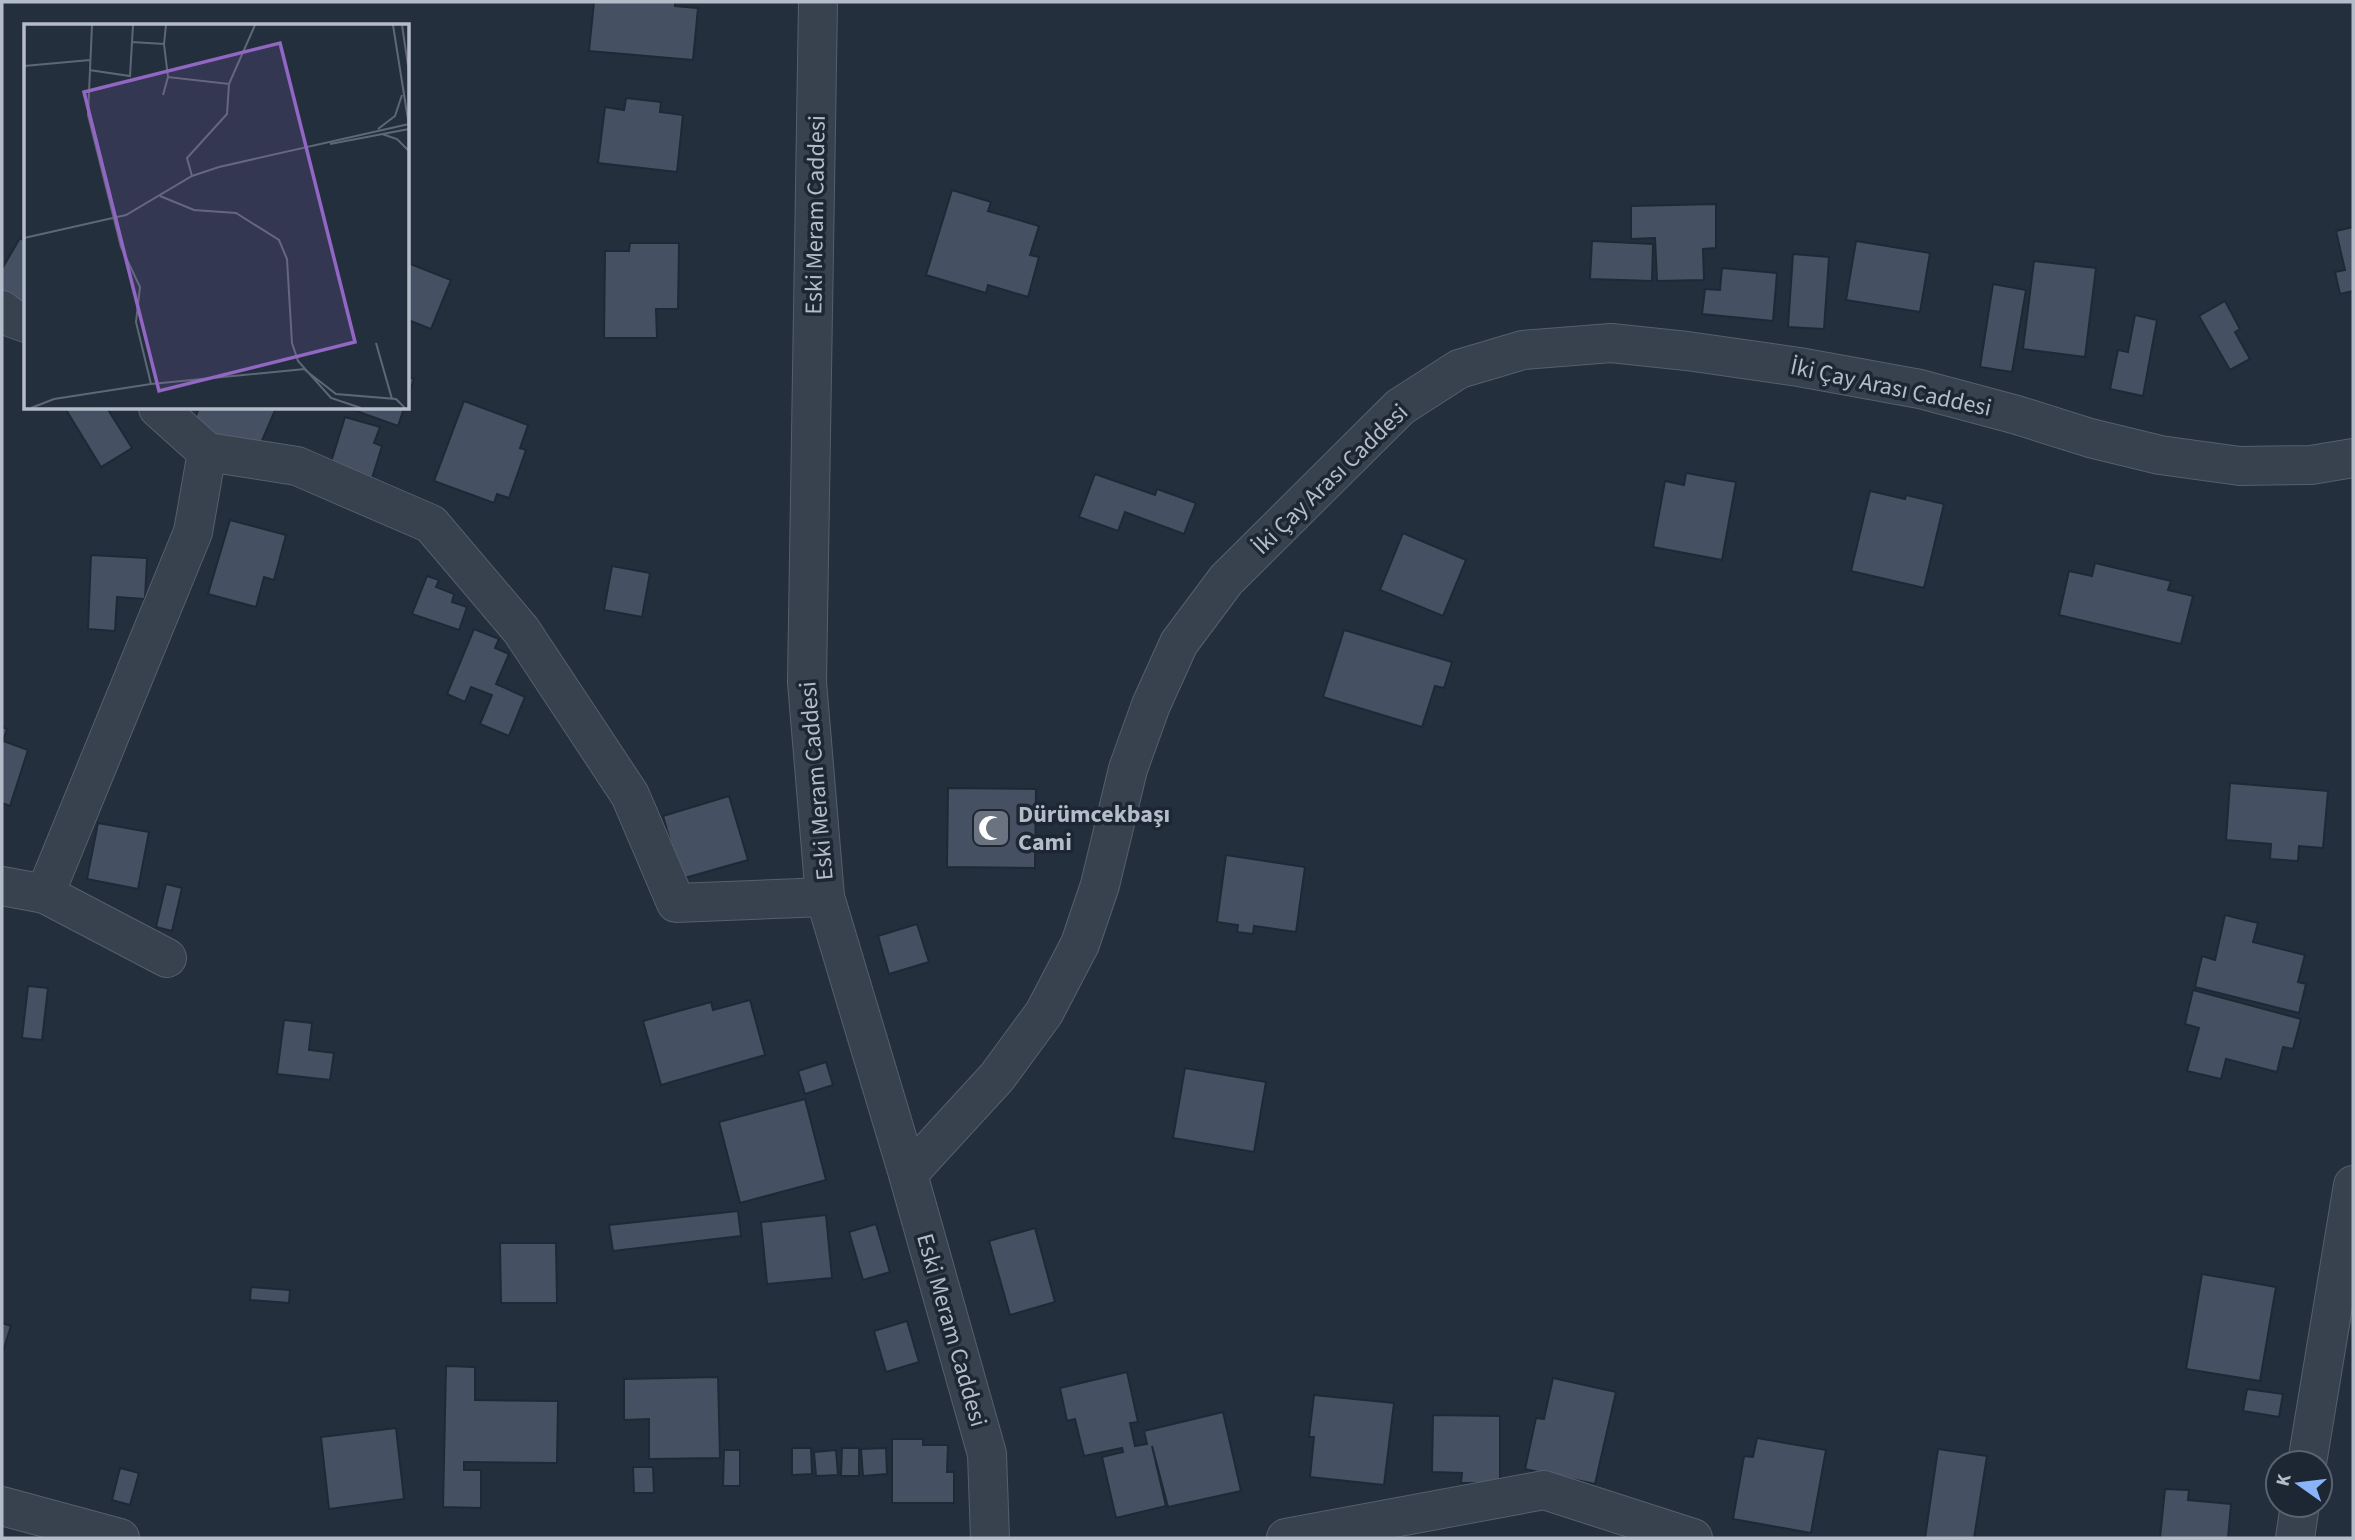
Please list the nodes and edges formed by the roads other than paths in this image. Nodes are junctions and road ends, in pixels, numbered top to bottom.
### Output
1 (818, 2) edge
2 (2, 310) edge
3 (24, 322) edge
4 (160, 410) edge
5 (207, 452) junction
6 (2353, 458) edge
7 (2, 886) edge
8 (46, 894) junction
9 (825, 897) junction
10 (167, 958) dead end
11 (908, 1174) junction
12 (2353, 1185) edge
13 (2309, 1449) edge
14 (2, 1506) edge
15 (2298, 1519) edge
16 (120, 1538) edge
17 (990, 1538) edge
18 (1286, 1538) edge
19 (1693, 1538) edge
20 (2295, 1538) edge

1 - 9 street, Eski Meram Caddesi
2 - 3 street
4 - 5 street
5 - 8 street
5 - 9 street
6 - 11 street, İki Çay Arası Caddesi
7 - 8 street
8 - 10 street
9 - 11 street, Eski Meram Caddesi
11 - 17 street, Eski Meram Caddesi
12 - 13 street
14 - 16 street
15 - 20 street
18 - 19 street

